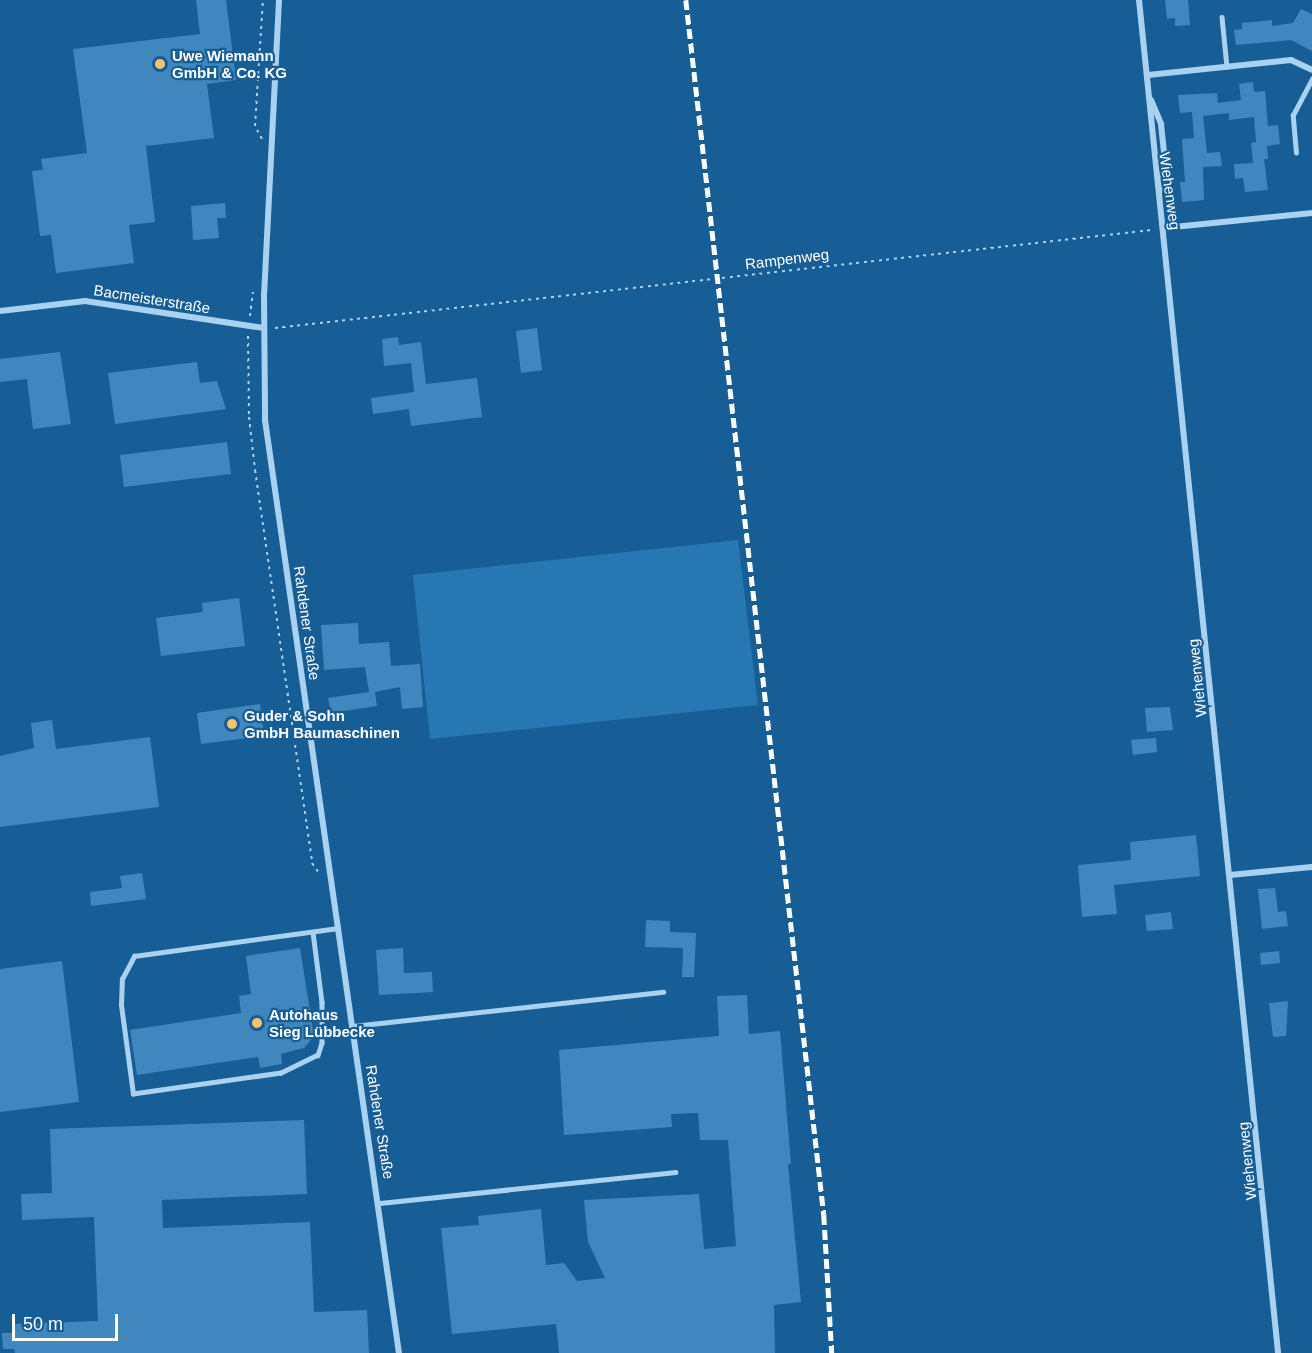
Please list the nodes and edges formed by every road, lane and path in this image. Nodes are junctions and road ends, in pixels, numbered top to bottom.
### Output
1 (263, 0) edge
2 (279, 0) edge
3 (1140, 0) edge
4 (1222, 17) dead end
5 (1227, 67) junction
6 (1312, 70) edge
7 (1148, 75) junction
8 (1312, 79) edge
9 (1150, 97) junction
10 (262, 141) dead end
11 (1296, 153) dead end
12 (1160, 198) junction
13 (1312, 213) edge
14 (1164, 228) junction
15 (254, 285) dead end
16 (0, 311) edge
17 (249, 326) junction
18 (264, 328) junction
19 (1312, 867) edge
20 (1230, 875) junction
21 (324, 882) dead end
22 (339, 928) junction
23 (313, 932) junction
24 (663, 992) dead end
25 (353, 1026) junction
26 (675, 1172) dead end
27 (380, 1203) junction
28 (399, 1353) edge
29 (1278, 1353) edge

1 - 10 path
2 - 18 street, Rahdener Straße
3 - 7 street, Wiehenweg
4 - 5 lane
5 - 6 street
5 - 7 street
7 - 9 street, Wiehenweg
8 - 11 lane
9 - 12 street, Wiehenweg
9 - 12 street
12 - 14 street, Wiehenweg
13 - 14 street
14 - 18 path, Rampenweg
14 - 20 street, Wiehenweg
15 - 17 path
16 - 17 street, Bacmeisterstraße
17 - 18 street, Bacmeisterstraße
17 - 21 path
18 - 22 street, Rahdener Straße
19 - 20 street
20 - 29 street, Wiehenweg
22 - 23 lane
22 - 25 street, Rahdener Straße
23 - 23 lane
24 - 25 lane
25 - 27 street, Rahdener Straße
26 - 27 lane
27 - 28 street, Rahdener Straße

